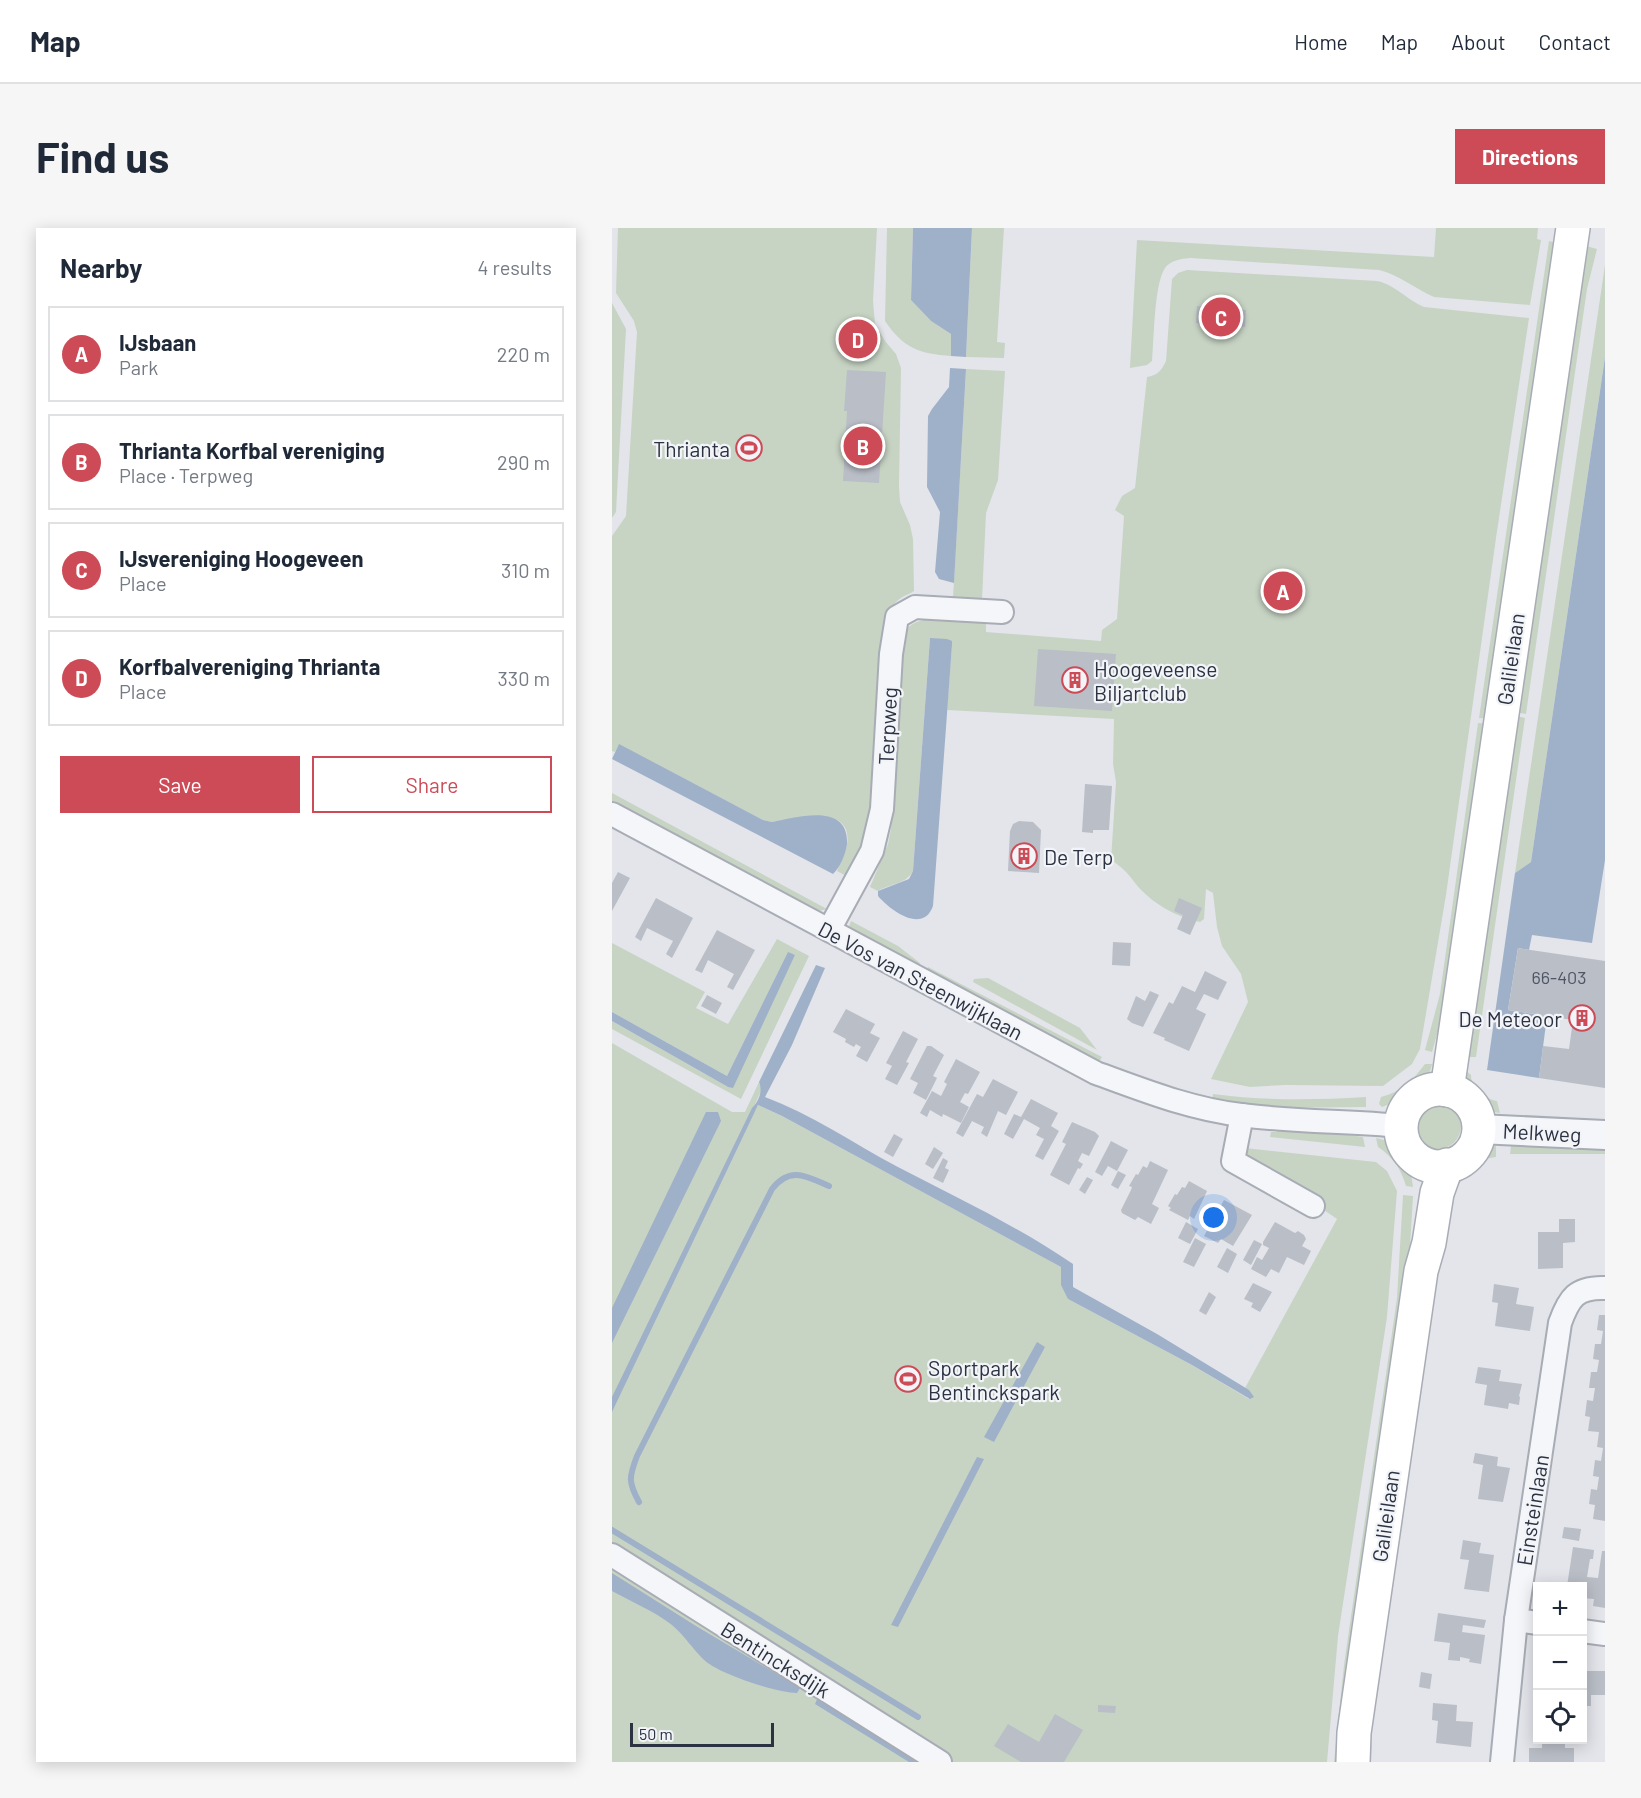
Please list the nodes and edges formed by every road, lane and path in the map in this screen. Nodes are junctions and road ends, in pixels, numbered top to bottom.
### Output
1 (1574, 228) edge
2 (1002, 612) dead end
3 (612, 814) edge
4 (829, 930) junction
5 (1447, 1090) junction
6 (1242, 1115) junction
7 (1401, 1126) junction
8 (1479, 1129) junction
9 (1605, 1136) edge
10 (1433, 1163) junction
11 (1313, 1206) dead end
12 (1605, 1288) edge
13 (612, 1555) edge
14 (1527, 1622) edge
15 (1587, 1632) edge
16 (1605, 1634) edge
17 (940, 1762) edge
18 (1353, 1762) edge
19 (1502, 1762) edge

1 - 5 main road, Galileilaan
2 - 4 street, Terpweg
3 - 4 street, De Vos van Steenwijklaan
4 - 6 street, De Vos van Steenwijklaan
5 - 7 main road
5 - 8 main road
6 - 7 street, De Vos van Steenwijklaan
6 - 11 street
7 - 10 main road
8 - 9 street, Melkweg
8 - 10 main road
10 - 18 main road, Galileilaan
12 - 14 street, Einsteinlaan
13 - 17 street, Bentincksdijk
14 - 19 street, Einsteinlaan
15 - 16 street

